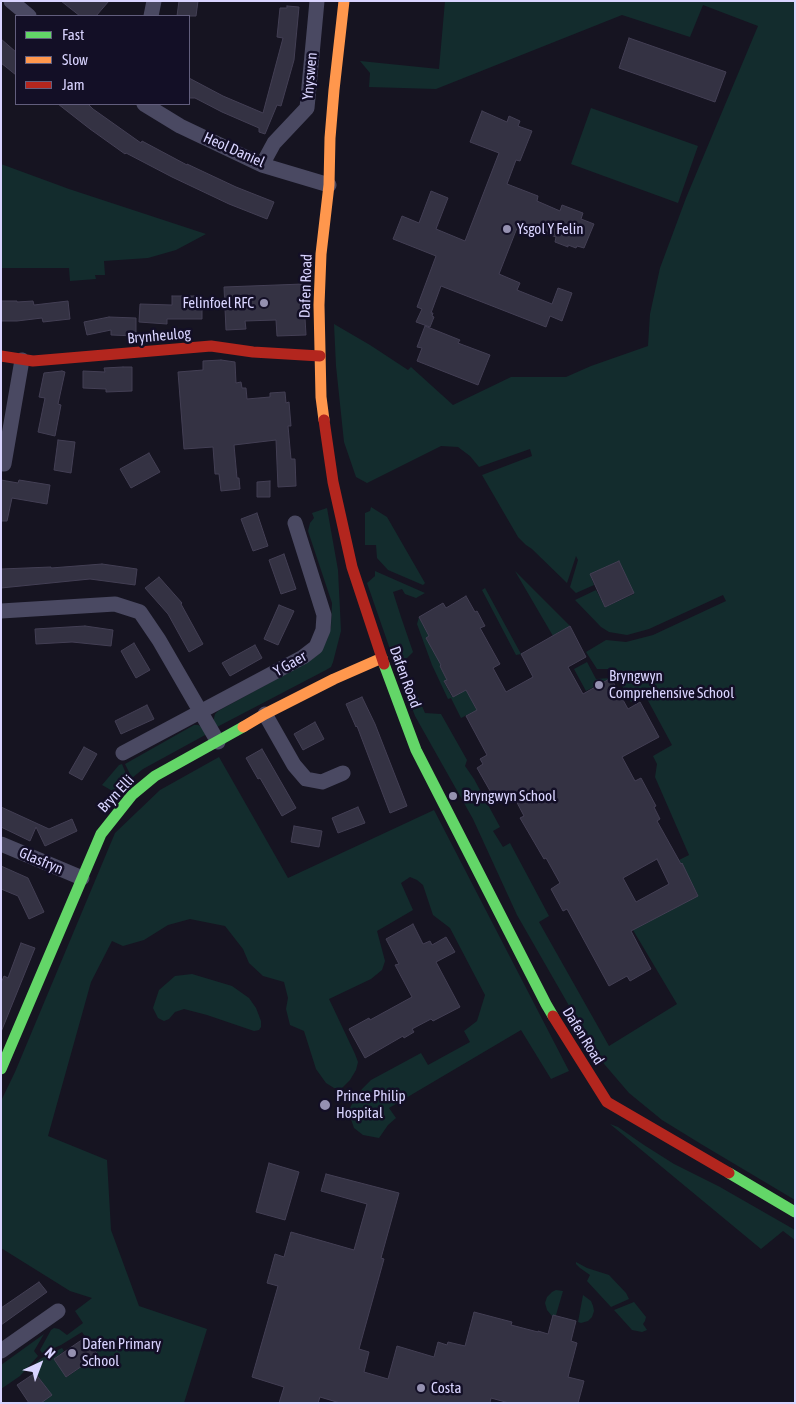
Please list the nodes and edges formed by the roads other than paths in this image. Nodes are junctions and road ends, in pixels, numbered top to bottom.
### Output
1 (11, 1) edge
2 (154, 1) edge
3 (317, 1) edge
4 (344, 1) edge
5 (28, 15) edge
6 (151, 15) edge
7 (146, 105) edge
8 (262, 165) junction
9 (329, 185) junction
10 (1, 356) edge
11 (320, 356) junction
12 (22, 360) junction
13 (4, 464) dead end
14 (295, 523) dead end
15 (1, 611) edge
16 (382, 658) junction
17 (200, 712) junction
18 (265, 714) junction
19 (218, 742) junction
20 (124, 753) dead end
21 (342, 773) dead end
22 (1, 844) edge
23 (82, 878) junction
24 (1, 1069) edge
25 (795, 1212) edge
26 (58, 1311) dead end
27 (1, 1351) edge

1 - 5 street
2 - 6 street
3 - 8 street, Ynyswen
4 - 9 street, Dafen Road
7 - 8 street, Heol Daniel
8 - 9 street, Heol Daniel
9 - 11 street, Dafen Road
10 - 12 street, Brynheulog
11 - 12 street, Brynheulog
11 - 16 street, Dafen Road
12 - 13 street
14 - 17 street, Y Gaer
15 - 17 street
16 - 18 street, Bryn Elli
16 - 25 street, Dafen Road
17 - 19 street
17 - 20 street, Y Gaer
18 - 19 street, Bryn Elli
18 - 21 street
19 - 23 street, Bryn Elli
22 - 23 street, Glasfryn
23 - 24 street, Bryn Elli
26 - 27 street

